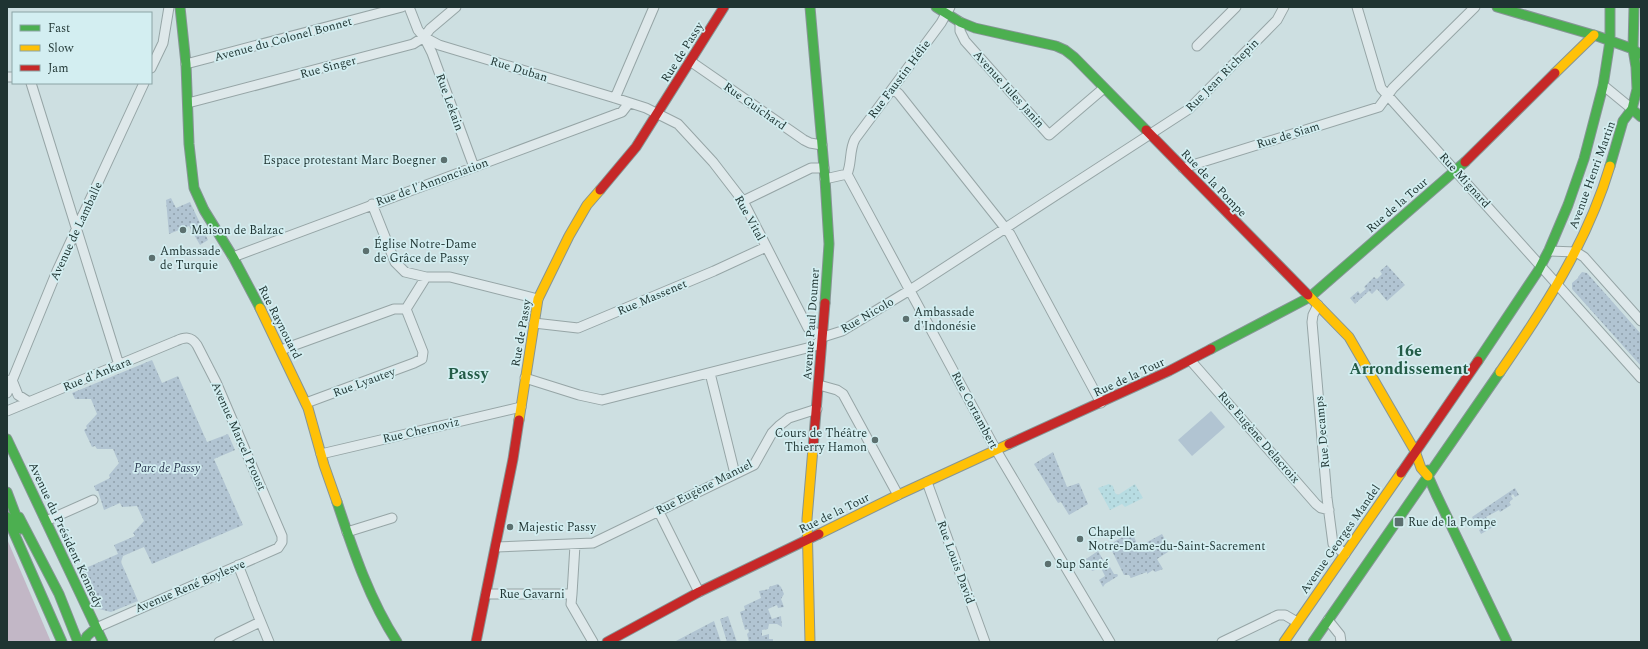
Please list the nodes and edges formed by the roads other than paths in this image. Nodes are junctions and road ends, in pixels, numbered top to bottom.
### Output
1 (169, 7) edge
2 (180, 7) edge
3 (402, 7) edge
4 (409, 7) edge
5 (456, 7) edge
6 (654, 7) edge
7 (724, 7) edge
8 (810, 7) edge
9 (936, 7) edge
10 (1236, 7) edge
11 (1284, 7) edge
12 (1357, 7) edge
13 (1475, 7) edge
14 (1496, 7) edge
15 (1610, 7) edge
16 (1634, 7) edge
17 (1637, 7) edge
18 (1641, 8) edge
19 (949, 11) edge
20 (960, 22) junction
21 (1594, 35) junction
22 (424, 37) junction
23 (1610, 40) junction
24 (1197, 46) dead end
25 (1633, 50) junction
26 (1641, 55) edge
27 (690, 61) junction
28 (186, 64) junction
29 (152, 66) edge
30 (31, 84) edge
31 (144, 84) edge
32 (1604, 86) junction
33 (1104, 88) junction
34 (893, 89) junction
35 (1388, 95) junction
36 (616, 98) junction
37 (188, 103) junction
38 (629, 103) junction
39 (1632, 109) junction
40 (658, 113) junction
41 (1641, 117) edge
42 (1151, 134) junction
43 (822, 145) junction
44 (474, 168) junction
45 (824, 168) junction
46 (1183, 168) junction
47 (1456, 170) junction
48 (847, 174) junction
49 (825, 179) junction
50 (742, 201) junction
51 (372, 204) junction
52 (1005, 227) junction
53 (76, 231) junction
54 (766, 247) junction
55 (1549, 250) junction
56 (1576, 252) junction
57 (233, 257) junction
58 (1541, 265) junction
59 (426, 277) junction
60 (1558, 285) junction
61 (910, 290) junction
62 (1310, 297) junction
63 (538, 299) junction
64 (1318, 305) junction
65 (406, 309) junction
66 (1641, 321) edge
67 (534, 323) junction
68 (186, 337) joint
69 (823, 338) junction
70 (281, 350) junction
71 (1191, 361) junction
72 (119, 365) junction
73 (710, 373) junction
74 (525, 378) junction
75 (1641, 378) edge
76 (10, 380) edge
77 (819, 385) junction
78 (7, 393) edge
79 (29, 402) junction
80 (1101, 402) junction
81 (306, 403) junction
82 (521, 407) junction
83 (817, 409) junction
84 (7, 411) edge
85 (7, 439) edge
86 (996, 450) junction
87 (1416, 451) junction
88 (321, 454) junction
89 (735, 474) junction
90 (1428, 476) junction
91 (927, 482) junction
92 (7, 492) edge
93 (898, 495) junction
94 (93, 500) dead end
95 (11, 501) junction
96 (658, 510) junction
97 (1329, 510) junction
98 (7, 518) edge
99 (392, 518) dead end
100 (46, 521) junction
101 (347, 532) junction
102 (807, 539) junction
103 (282, 542) joint
104 (575, 545) junction
105 (496, 547) junction
106 (1345, 554) junction
107 (238, 565) junction
108 (699, 592) junction
109 (486, 594) junction
110 (572, 594) junction
111 (48, 607) junction
112 (1328, 620) junction
113 (260, 622) junction
114 (1297, 622) junction
115 (96, 628) junction
116 (62, 642) edge
117 (78, 642) edge
118 (84, 642) edge
119 (103, 642) edge
120 (219, 642) edge
121 (269, 642) edge
122 (397, 642) edge
123 (476, 642) edge
124 (593, 642) edge
125 (607, 642) edge
126 (810, 642) edge
127 (986, 642) edge
128 (1110, 642) edge
129 (1222, 642) edge
130 (1284, 642) edge
131 (1313, 642) edge
132 (1341, 642) edge
133 (1507, 642) edge

1 - 29 street
2 - 28 street, Rue Raynouard
3 - 28 street, Avenue du Colonel Bonnet
4 - 22 street, Rue Lekain
5 - 22 street, Rue Singer
6 - 36 street
7 - 27 street, Rue de Passy
8 - 43 street, Avenue Paul Doumer
9 - 19 street, Rue de la Pompe
10 - 24 street
11 - 42 street, Rue Jean Richepin
12 - 35 street, Rue Mignard
13 - 35 street, Rue de Siam
14 - 21 street
15 - 23 street, Avenue Henri Martin
16 - 25 street, Avenue Henri Martin
17 - 18 street
19 - 20 street, Rue de la Pompe
19 - 34 street, Rue Faustin Hélie
20 - 33 street, Rue de la Pompe
20 - 33 street, Avenue Jules Janin
21 - 23 street
21 - 47 street, Rue de la Tour
22 - 36 street, Rue Duban
22 - 37 street, Rue Singer
22 - 44 street, Rue Lekain
23 - 25 street
23 - 32 street, Avenue Henri Martin
25 - 26 street
25 - 39 street, Avenue Henri Martin
27 - 40 street, Rue de Passy
27 - 43 street, Rue Guichard
28 - 37 street, Rue Raynouard
30 - 53 street
31 - 53 street, Avenue de Lamballe
32 - 39 street
32 - 55 street, Avenue Henri Martin
33 - 42 street, Rue de la Pompe
34 - 48 street, Rue Faustin Hélie
34 - 52 street
35 - 46 street, Rue de Siam
35 - 47 street, Rue Mignard
36 - 38 street, Rue Duban
37 - 57 street, Rue Raynouard
38 - 40 street, Rue Vital
38 - 44 street, Rue de l'Annonciation
39 - 41 street
39 - 56 street, Avenue Henri Martin
40 - 50 street, Rue Vital
40 - 63 street, Rue de Passy
42 - 46 street, Rue de la Pompe
42 - 52 street, Rue Nicolo
43 - 45 street, Avenue Paul Doumer
44 - 51 street, Rue de l'Annonciation
45 - 49 street, Avenue Paul Doumer
45 - 50 street
46 - 62 street, Rue de la Pompe
47 - 58 street, Rue Mignard
47 - 62 street, Rue de la Tour
48 - 49 street
48 - 61 street, Rue Cortambert
49 - 69 street, Avenue Paul Doumer
50 - 54 street, Rue Vital
51 - 57 street, Rue de l'Annonciation
51 - 59 street
52 - 61 street, Rue Nicolo
52 - 80 street
53 - 72 street
53 - 76 street, Avenue de Lamballe
54 - 67 street, Rue Massenet
54 - 69 street, Rue Vital
55 - 56 street
55 - 58 street, Avenue Henri Martin
56 - 60 street, Avenue Henri Martin
56 - 66 street
57 - 70 street, Rue Raynouard
58 - 60 street, Rue Mignard
58 - 87 street, Avenue Henri Martin
59 - 63 street
59 - 65 street
60 - 75 street, Rue Mignard
60 - 90 street, Avenue Henri Martin
61 - 69 street, Rue Nicolo
61 - 86 street, Rue Cortambert
62 - 64 street, Rue de la Pompe
62 - 71 street, Rue de la Tour
63 - 67 street, Rue de Passy
64 - 87 street, Rue de la Pompe
64 - 97 street, Rue Decamps
65 - 70 street
65 - 81 street, Rue Lyautey
67 - 74 street, Rue de Passy
68 - 72 street, Rue d'Ankara
68 - 103 street, Avenue Marcel Proust
69 - 73 street, Rue Nicolo
69 - 77 street, Avenue Paul Doumer
70 - 81 street, Rue Raynouard
71 - 80 street, Rue de la Tour
71 - 97 street, Rue Eugène Delacroix
72 - 79 street, Rue d'Ankara
73 - 74 street, Rue Nicolo
73 - 89 street
74 - 82 street, Rue de Passy
76 - 78 street, Avenue de Lamballe
76 - 79 street
77 - 83 street, Avenue Paul Doumer
77 - 93 street
79 - 84 street, Rue d'Ankara
80 - 86 street, Rue de la Tour
81 - 88 street, Rue Raynouard
82 - 88 street, Rue Chernoviz
82 - 105 street, Rue de Passy
83 - 89 street, Rue Eugène Manuel
83 - 102 street, Avenue Paul Doumer
85 - 100 street, Avenue du Président Kennedy
86 - 91 street, Rue de la Tour
86 - 128 street, Rue Cortambert
87 - 90 street, Rue de la Pompe
87 - 106 street, Avenue Georges Mandel
88 - 101 street, Rue Raynouard
89 - 96 street, Rue Eugène Manuel
90 - 112 street
90 - 133 street, Rue de la Pompe
91 - 93 street, Rue de la Tour
91 - 127 street, Rue Louis David
92 - 95 street
93 - 102 street, Rue de la Tour
94 - 100 street
95 - 111 street
95 - 117 street
96 - 104 street, Rue Eugène Manuel
96 - 108 street
97 - 106 street, Rue Decamps
98 - 111 street
99 - 101 street
100 - 115 street, Avenue du Président Kennedy
101 - 122 street, Rue Raynouard
102 - 108 street, Rue de la Tour
102 - 126 street, Avenue Paul Doumer
103 - 107 street, Avenue René Boylesve
104 - 105 street, Rue Eugène Manuel
104 - 110 street
105 - 109 street, Rue de Passy
106 - 114 street, Avenue Georges Mandel
107 - 113 street
107 - 115 street, Avenue René Boylesve
108 - 125 street, Rue de la Tour
109 - 110 street, Rue Gavarni
109 - 123 street, Rue de Passy
110 - 124 street, Rue Gavarni
111 - 116 street
112 - 131 street
112 - 132 street
113 - 120 street
113 - 121 street
114 - 129 street
114 - 130 street, Avenue Georges Mandel
115 - 118 street
115 - 119 street, Avenue du Président Kennedy

